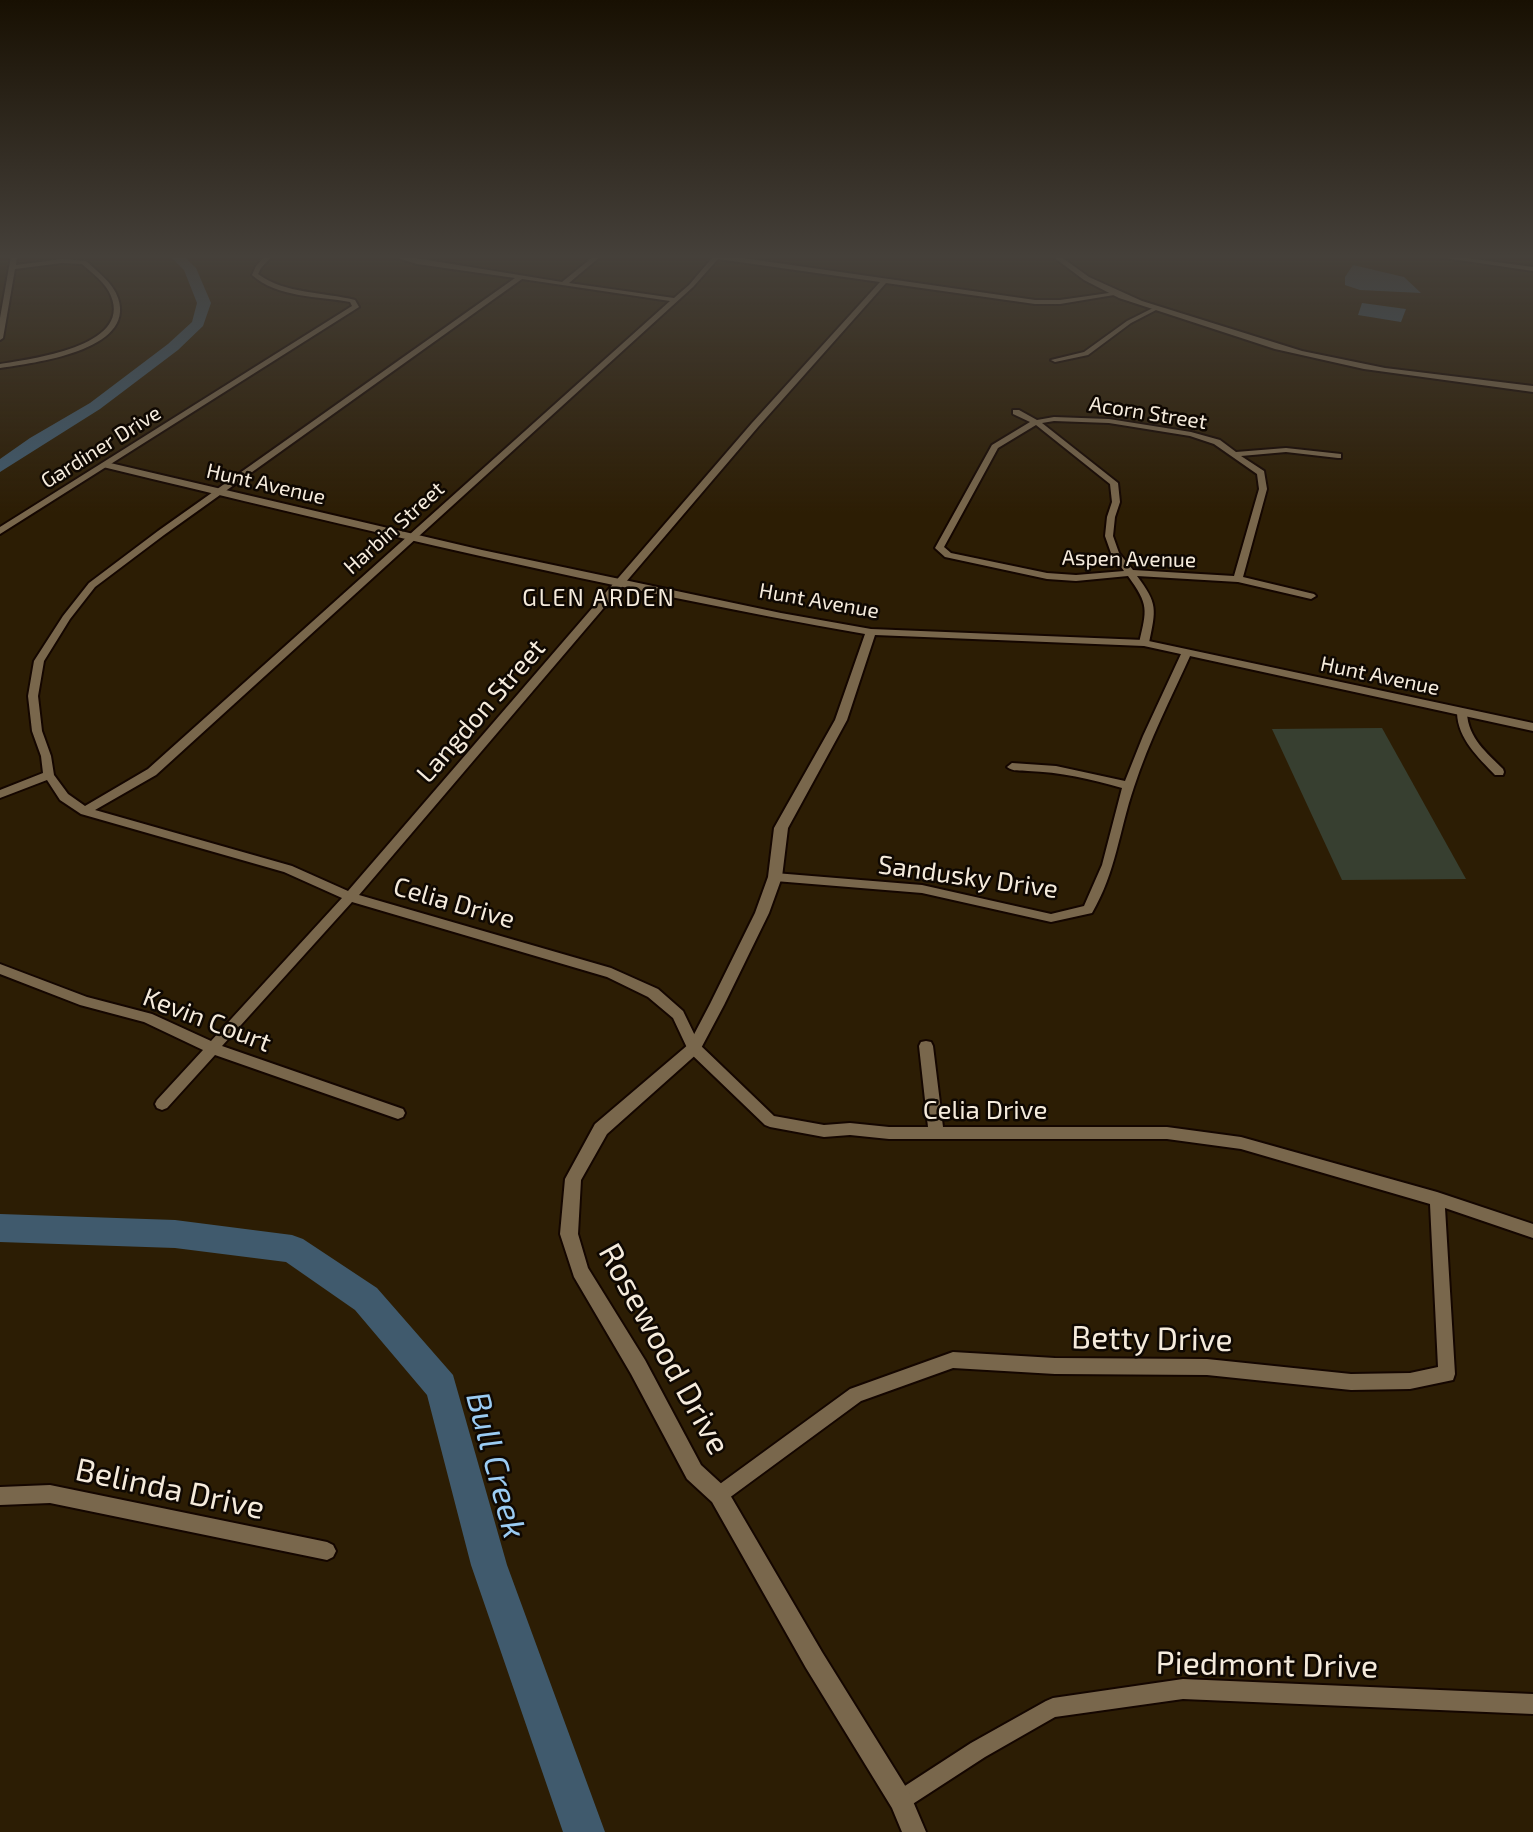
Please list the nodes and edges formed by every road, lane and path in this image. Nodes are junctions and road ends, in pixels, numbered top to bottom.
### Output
1 (89, 341) edge
2 (302, 341) edge
3 (430, 341) edge
4 (628, 341) edge
5 (830, 341) edge
6 (1103, 341) edge
7 (1260, 341) edge
8 (1055, 360) dead end
9 (0, 366) edge
10 (1533, 389) edge
11 (1016, 412) dead end
12 (1037, 422) junction
13 (1235, 454) junction
14 (1338, 456) dead end
15 (106, 466) junction
16 (217, 493) junction
17 (0, 531) edge
18 (416, 533) junction
19 (1132, 573) junction
20 (1238, 579) junction
21 (621, 582) junction
22 (1311, 596) dead end
23 (872, 632) junction
24 (1144, 643) junction
25 (1186, 654) junction
26 (1462, 713) junction
27 (1533, 727) edge
28 (1012, 767) dead end
29 (1499, 772) dead end
30 (48, 775) junction
31 (1128, 786) junction
32 (0, 794) edge
33 (85, 811) junction
34 (775, 877) junction
35 (350, 897) junction
36 (0, 969) edge
37 (926, 1046) dead end
38 (694, 1048) junction
39 (214, 1049) junction
40 (162, 1104) dead end
41 (398, 1112) dead end
42 (936, 1132) junction
43 (1437, 1199) junction
44 (1533, 1231) edge
45 (719, 1495) junction
46 (0, 1496) edge
47 (327, 1551) dead end
48 (1533, 1704) edge
49 (901, 1800) junction
50 (914, 1832) edge

1 - 9 street
2 - 15 street, Gardiner Drive
3 - 16 street, Celia Drive
4 - 18 street, Harbin Street
5 - 21 street, Langdon Street
6 - 8 street
7 - 10 street
11 - 12 street
12 - 13 street, Acorn Street
12 - 19 street
12 - 19 street, Aspen Avenue
13 - 14 street
13 - 20 street, Acorn Street
15 - 16 street, Hunt Avenue
15 - 17 street, Gardiner Drive
16 - 18 street, Hunt Avenue
16 - 30 street, Celia Drive
18 - 21 street, Hunt Avenue
18 - 33 street, Harbin Street
19 - 20 street, Aspen Avenue
19 - 24 street
20 - 22 street, Aspen Avenue
21 - 23 street, Hunt Avenue
21 - 35 street, Langdon Street
23 - 24 street, Hunt Avenue
23 - 34 street, Rosewood Drive
24 - 25 street, Hunt Avenue
25 - 26 street, Hunt Avenue
25 - 31 street, Sandusky Drive
26 - 27 street, Hunt Avenue
26 - 29 street
28 - 31 street
30 - 32 street
30 - 33 street, Celia Drive
31 - 34 street, Sandusky Drive
33 - 35 street, Celia Drive
34 - 38 street, Rosewood Drive
35 - 38 street, Celia Drive
35 - 39 street, Langdon Street
36 - 39 street, Kevin Court
37 - 42 street
38 - 42 street, Celia Drive
38 - 45 street, Rosewood Drive
39 - 40 street, Langdon Street
39 - 41 street, Kevin Court
42 - 43 street, Celia Drive
43 - 44 street, Celia Drive
43 - 45 street, Betty Drive
45 - 49 street, Rosewood Drive
46 - 47 street, Belinda Drive
48 - 49 street, Piedmont Drive
49 - 50 street, Rosewood Drive

